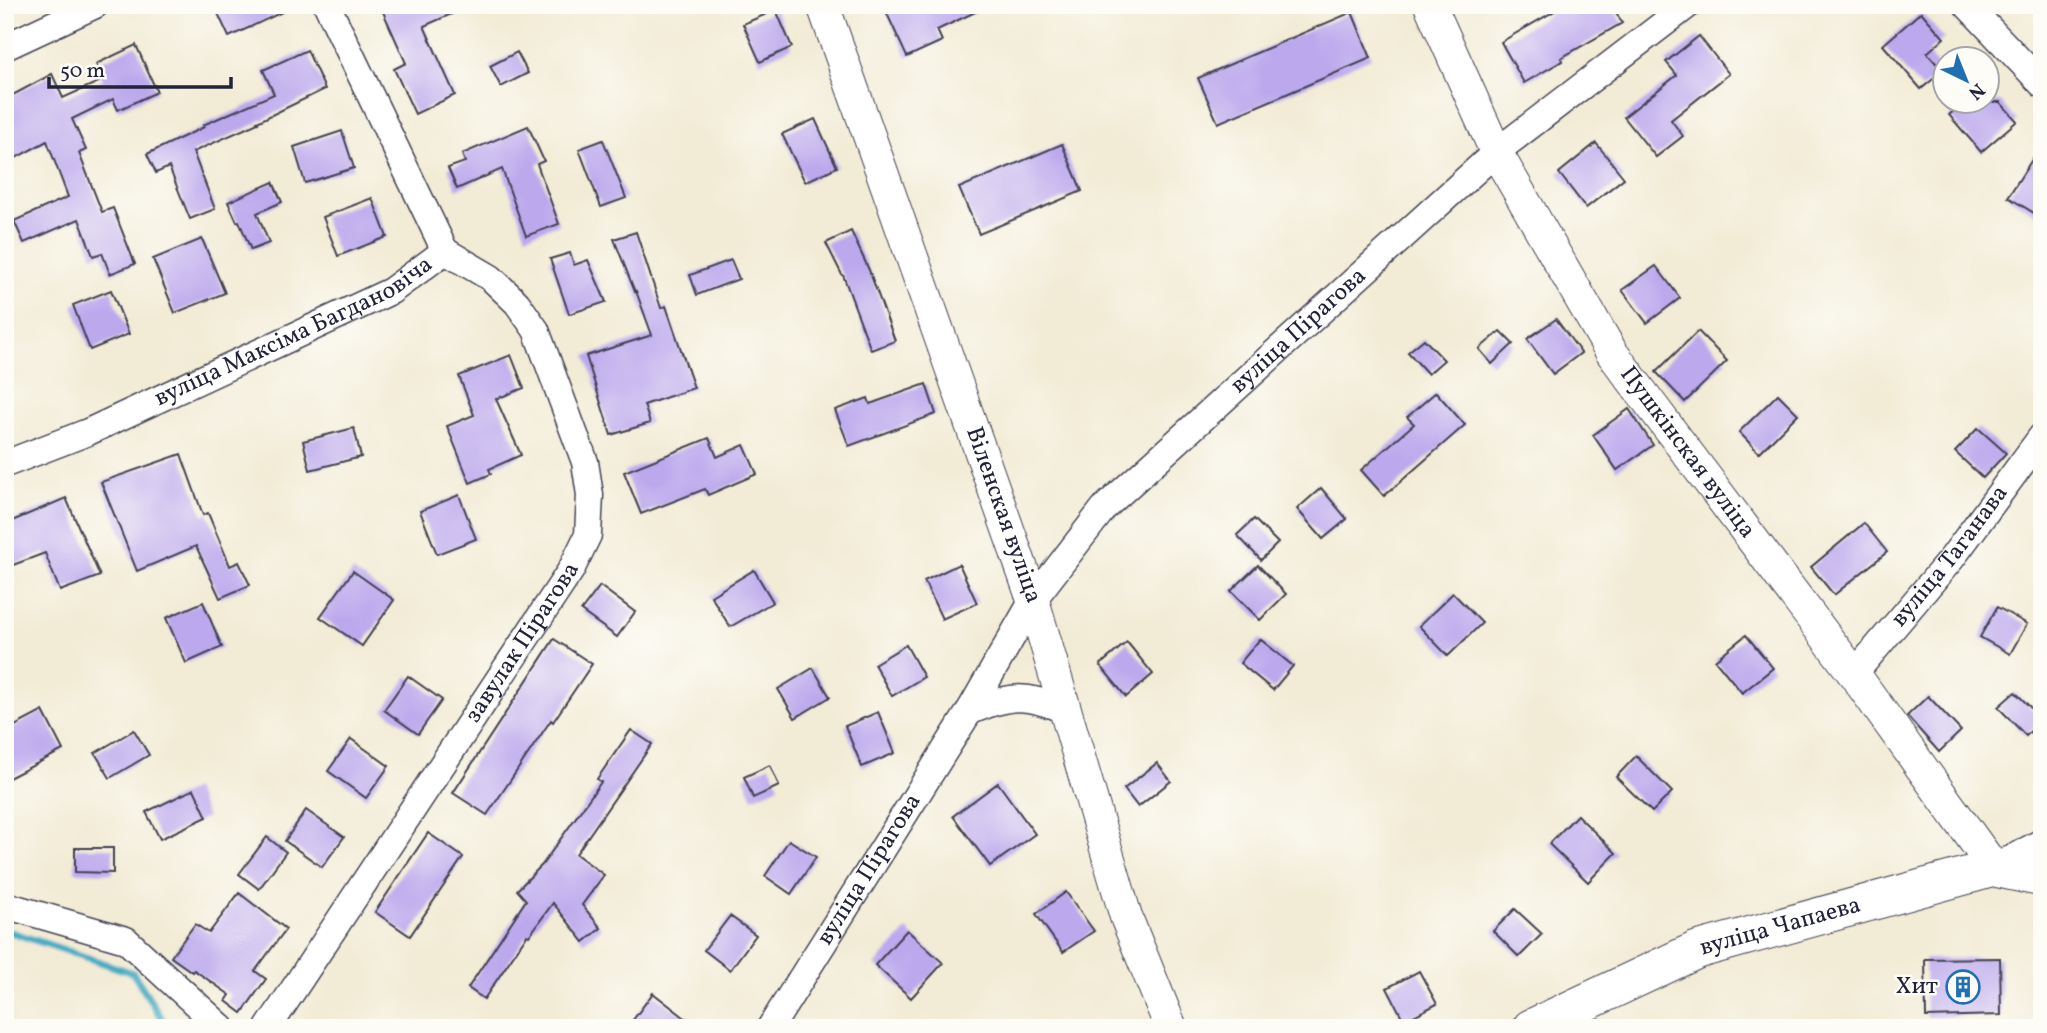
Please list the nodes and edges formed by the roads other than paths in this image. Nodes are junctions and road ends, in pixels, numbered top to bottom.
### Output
1 (95, 5) edge
2 (327, 5) edge
3 (823, 5) edge
4 (1430, 5) edge
5 (1688, 5) edge
6 (1967, 5) edge
7 (5, 47) edge
8 (2042, 84) edge
9 (1496, 152) junction
10 (445, 251) junction
11 (2042, 436) edge
12 (5, 464) edge
13 (1034, 600) junction
14 (1854, 674) junction
15 (1066, 711) junction
16 (969, 712) junction
17 (2042, 842) edge
18 (1994, 868) junction
19 (2042, 878) edge
20 (5, 905) edge
21 (222, 1028) edge
22 (268, 1028) edge
23 (770, 1028) edge
24 (1171, 1028) edge
25 (1531, 1028) edge

1 - 7 street
2 - 10 street, вуліца Максіма Багдановіча
3 - 13 street, Віленская вуліца
4 - 9 street, Пушкінская вуліца
5 - 9 street, вуліца Пірагова
6 - 8 street
9 - 13 street, вуліца Пірагова
9 - 14 street, Пушкінская вуліца
10 - 12 street, вуліца Максіма Багдановіча
10 - 22 street, завулак Пірагова
11 - 14 street, вуліца Таганава
13 - 15 street, Віленская вуліца
13 - 16 street, вуліца Пірагова
14 - 18 street, Пушкінская вуліца
15 - 16 street
15 - 24 street, Віленская вуліца
16 - 23 street, вуліца Пірагова
17 - 18 street
18 - 19 main road, вуліца Чапаева
18 - 25 main road, вуліца Чапаева
20 - 21 street

